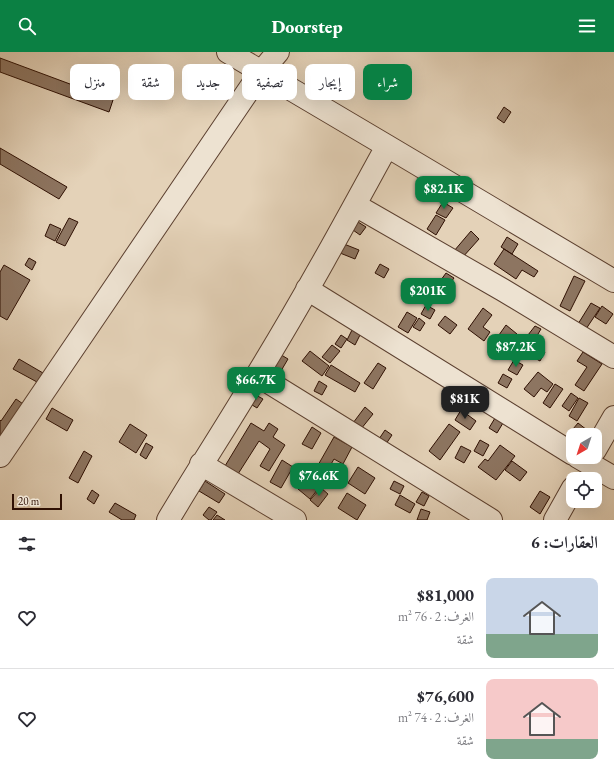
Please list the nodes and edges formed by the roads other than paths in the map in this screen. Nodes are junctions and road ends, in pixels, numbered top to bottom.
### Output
1 (228, 52) edge
2 (278, 52) edge
3 (248, 64) edge
4 (268, 64) edge
5 (297, 93) edge
6 (242, 100) edge
7 (387, 146) junction
8 (355, 205) junction
9 (614, 281) edge
10 (307, 289) junction
11 (614, 357) edge
12 (257, 375) junction
13 (614, 417) edge
14 (602, 434) edge
15 (566, 449) edge
16 (0, 456) edge
17 (201, 464) junction
18 (591, 464) edge
19 (614, 478) edge
20 (566, 500) edge
21 (168, 520) edge
22 (295, 520) edge
23 (491, 520) edge
24 (555, 520) edge

1 - 3 street
2 - 4 street
5 - 7 street
6 - 16 street
7 - 8 street
7 - 9 street
8 - 10 street
8 - 11 street
10 - 12 street
10 - 15 street
12 - 17 street
12 - 23 street
13 - 14 street
17 - 21 street
17 - 22 street
18 - 19 street
20 - 24 street

